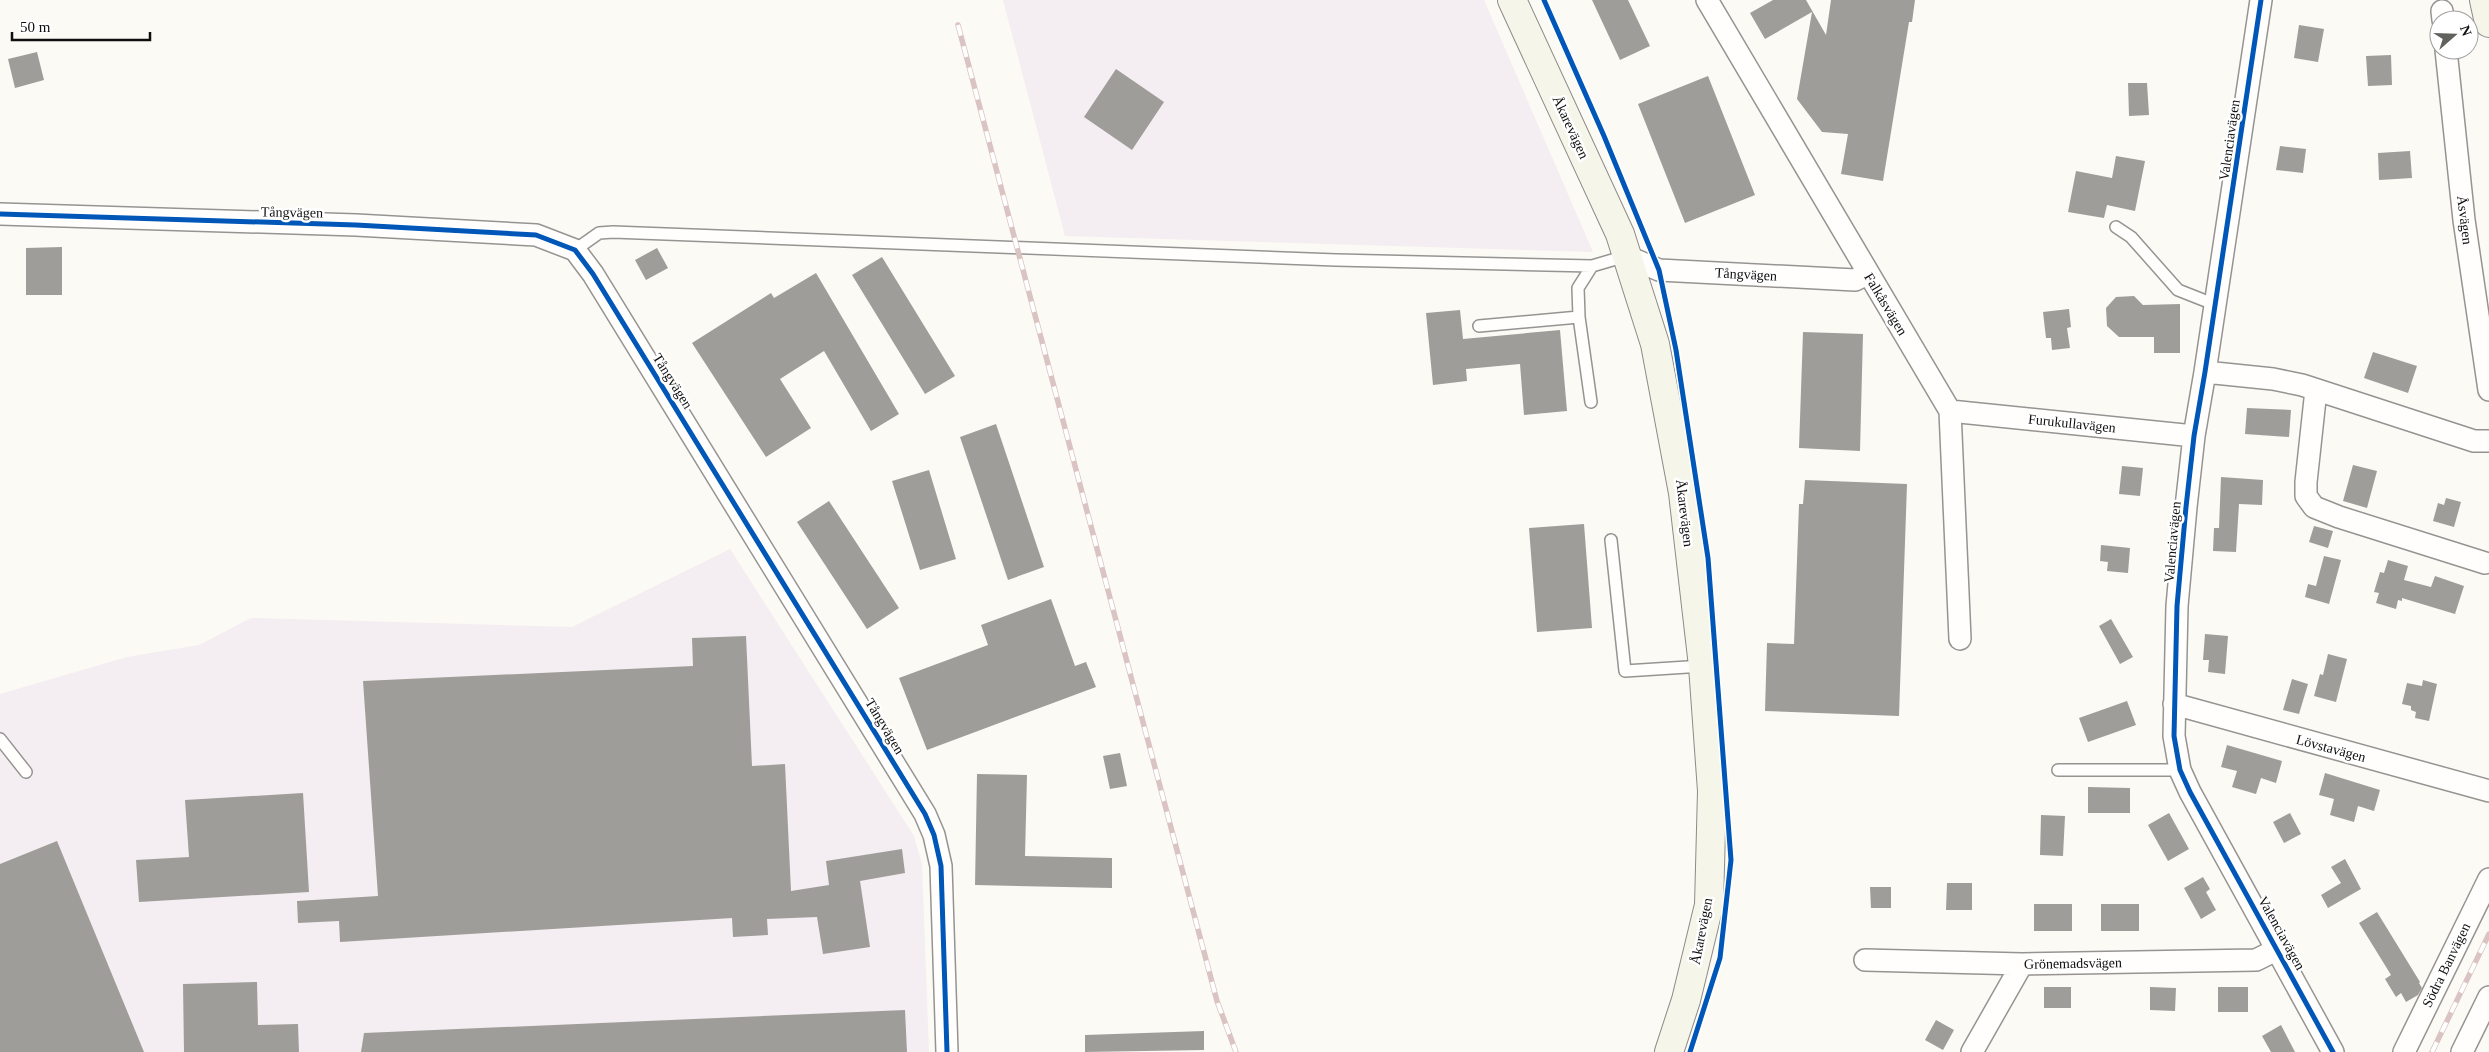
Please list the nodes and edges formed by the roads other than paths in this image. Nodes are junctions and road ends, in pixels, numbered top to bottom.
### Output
1 (1512, 0) edge
2 (1707, 0) edge
3 (2261, 0) edge
4 (2484, 0) edge
5 (2489, 23) edge
6 (2447, 60) edge
7 (0, 214) edge
8 (2116, 227) dead end
9 (575, 250) junction
10 (1626, 256) junction
11 (1592, 266) junction
12 (1868, 274) junction
13 (2216, 305) junction
14 (1579, 317) junction
15 (1479, 326) dead end
16 (2205, 372) junction
17 (2316, 390) junction
18 (2489, 390) edge
19 (1592, 402) dead end
20 (1950, 410) junction
21 (2194, 436) junction
22 (2489, 441) edge
23 (1612, 540) dead end
24 (2486, 563) dead end
25 (1960, 639) dead end
26 (1703, 666) junction
27 (2174, 704) junction
28 (0, 739) edge
29 (2058, 770) dead end
30 (2180, 770) junction
31 (26, 772) dead end
32 (2489, 791) edge
33 (2489, 879) edge
34 (2278, 948) junction
35 (1865, 960) dead end
36 (2022, 964) junction
37 (2489, 998) edge
38 (947, 1052) edge
39 (1669, 1052) edge
40 (1972, 1052) edge
41 (2333, 1052) edge
42 (2404, 1052) edge
43 (2462, 1052) edge

1 - 10 street, Åkarevägen
2 - 12 street, Falkåsvägen
3 - 13 street, Valenciavägen
4 - 5 street
6 - 18 street, Åsvägen
7 - 9 street, Tångvägen
8 - 13 lane
9 - 11 lane
9 - 38 street, Tångvägen
10 - 11 lane
10 - 12 street, Tångvägen
10 - 26 street, Åkarevägen
11 - 14 lane
12 - 20 street, Falkåsvägen
13 - 16 street, Valenciavägen
14 - 15 lane
14 - 19 lane
16 - 17 street
16 - 21 street, Valenciavägen
17 - 22 street
17 - 24 street
20 - 21 street, Furukullavägen
20 - 25 street, Falkåsvägen
21 - 27 street, Valenciavägen
23 - 26 lane
26 - 39 street, Åkarevägen
27 - 30 street, Valenciavägen
27 - 32 street, Lövstavägen
28 - 31 lane
29 - 30 lane
30 - 34 street, Valenciavägen
33 - 42 street, Södra Banvägen
34 - 36 street, Grönemadsvägen
34 - 41 street, Valenciavägen
35 - 36 street, Grönemadsvägen
36 - 40 street
37 - 43 street

